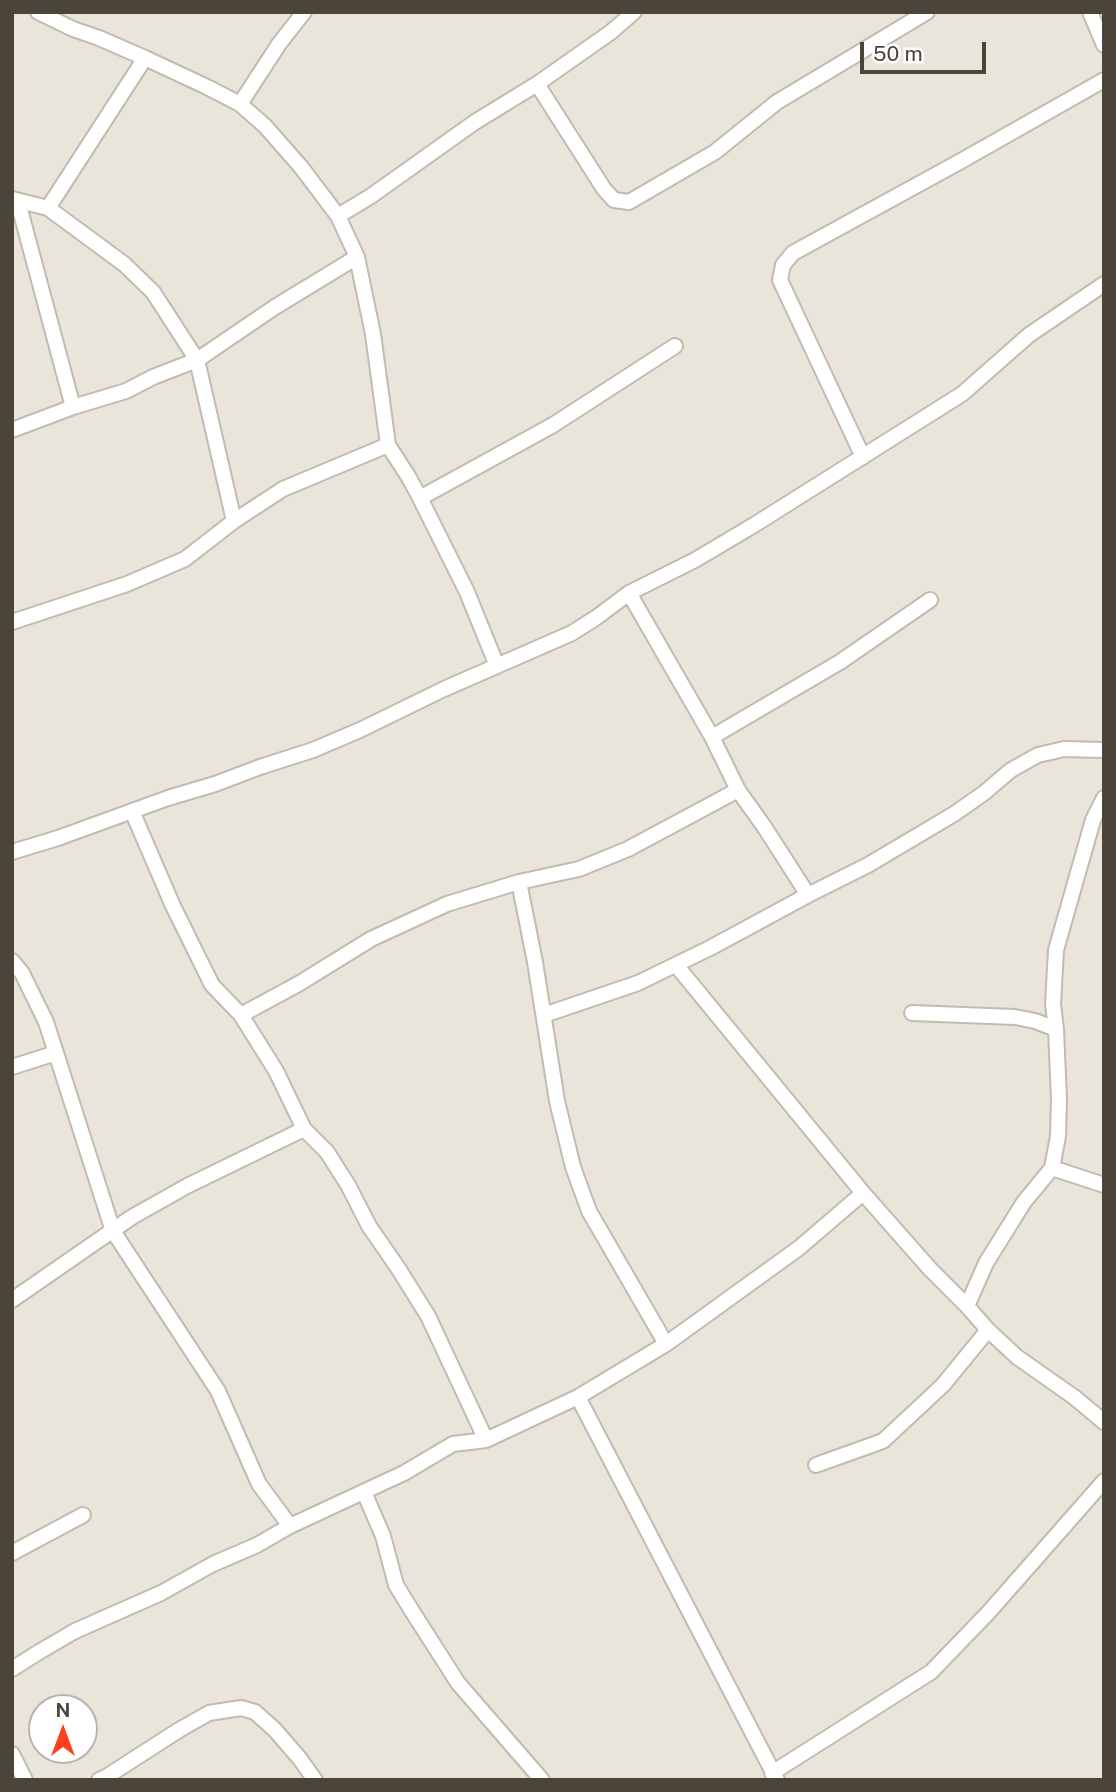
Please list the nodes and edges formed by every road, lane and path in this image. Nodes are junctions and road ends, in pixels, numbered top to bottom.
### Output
1 (38, 12) edge
2 (304, 12) edge
3 (634, 12) edge
4 (928, 12) edge
5 (1090, 12) edge
6 (1104, 45) edge
7 (145, 58) junction
8 (1104, 80) edge
9 (537, 84) junction
10 (240, 104) junction
11 (15, 201) edge
12 (48, 208) junction
13 (338, 216) junction
14 (357, 257) junction
15 (1104, 284) edge
16 (675, 346) dead end
17 (197, 359) junction
18 (73, 407) junction
19 (12, 430) edge
20 (387, 445) junction
21 (863, 457) junction
22 (420, 498) junction
23 (234, 521) junction
24 (629, 593) junction
25 (930, 600) dead end
26 (12, 622) edge
27 (497, 666) junction
28 (712, 737) junction
29 (1104, 750) edge
30 (738, 790) junction
31 (1104, 798) edge
32 (132, 811) junction
33 (12, 852) edge
34 (519, 883) junction
35 (807, 895) junction
36 (12, 961) edge
37 (676, 965) junction
38 (912, 1013) dead end
39 (242, 1015) junction
40 (544, 1015) junction
41 (1056, 1029) junction
42 (56, 1053) junction
43 (12, 1068) edge
44 (304, 1129) junction
45 (1052, 1168) junction
46 (1104, 1185) edge
47 (863, 1194) junction
48 (113, 1231) junction
49 (12, 1300) edge
50 (968, 1306) junction
51 (988, 1330) junction
52 (666, 1344) junction
53 (578, 1397) junction
54 (1104, 1422) edge
55 (486, 1440) junction
56 (816, 1465) dead end
57 (1104, 1481) edge
58 (364, 1492) junction
59 (83, 1515) dead end
60 (290, 1526) junction
61 (12, 1553) edge
62 (12, 1669) edge
63 (12, 1754) edge
64 (774, 1777) edge
65 (104, 1779) edge
66 (25, 1780) edge
67 (315, 1780) edge
68 (542, 1780) edge

1 - 7 street
2 - 10 street
3 - 9 street
4 - 9 street
5 - 6 street
7 - 10 street
7 - 12 street
8 - 21 street
9 - 13 street
10 - 13 street
11 - 12 street
11 - 18 street
12 - 17 street
13 - 14 street
14 - 17 street
14 - 20 street
15 - 21 street
16 - 22 street
17 - 18 street
17 - 23 street
18 - 19 street
20 - 22 street
20 - 23 street
21 - 24 street
22 - 27 street
23 - 26 street
24 - 27 street
24 - 28 street
25 - 28 street
27 - 32 street
28 - 30 street
29 - 35 street
30 - 34 street
30 - 35 street
31 - 41 street
32 - 33 street
32 - 39 street
34 - 39 street
34 - 40 street
35 - 37 street
36 - 42 street
37 - 40 street
37 - 47 street
38 - 41 street
39 - 44 street
40 - 52 street
41 - 45 street
42 - 43 street
42 - 48 street
44 - 48 street
44 - 55 street
45 - 46 street
45 - 50 street
47 - 50 street
47 - 52 street
48 - 49 street
48 - 60 street
50 - 51 street
51 - 54 street
51 - 56 street
52 - 53 street
53 - 55 street
53 - 64 street
55 - 58 street
57 - 64 street
58 - 60 street
58 - 68 street
59 - 61 street
60 - 62 street
63 - 66 street
65 - 67 street

